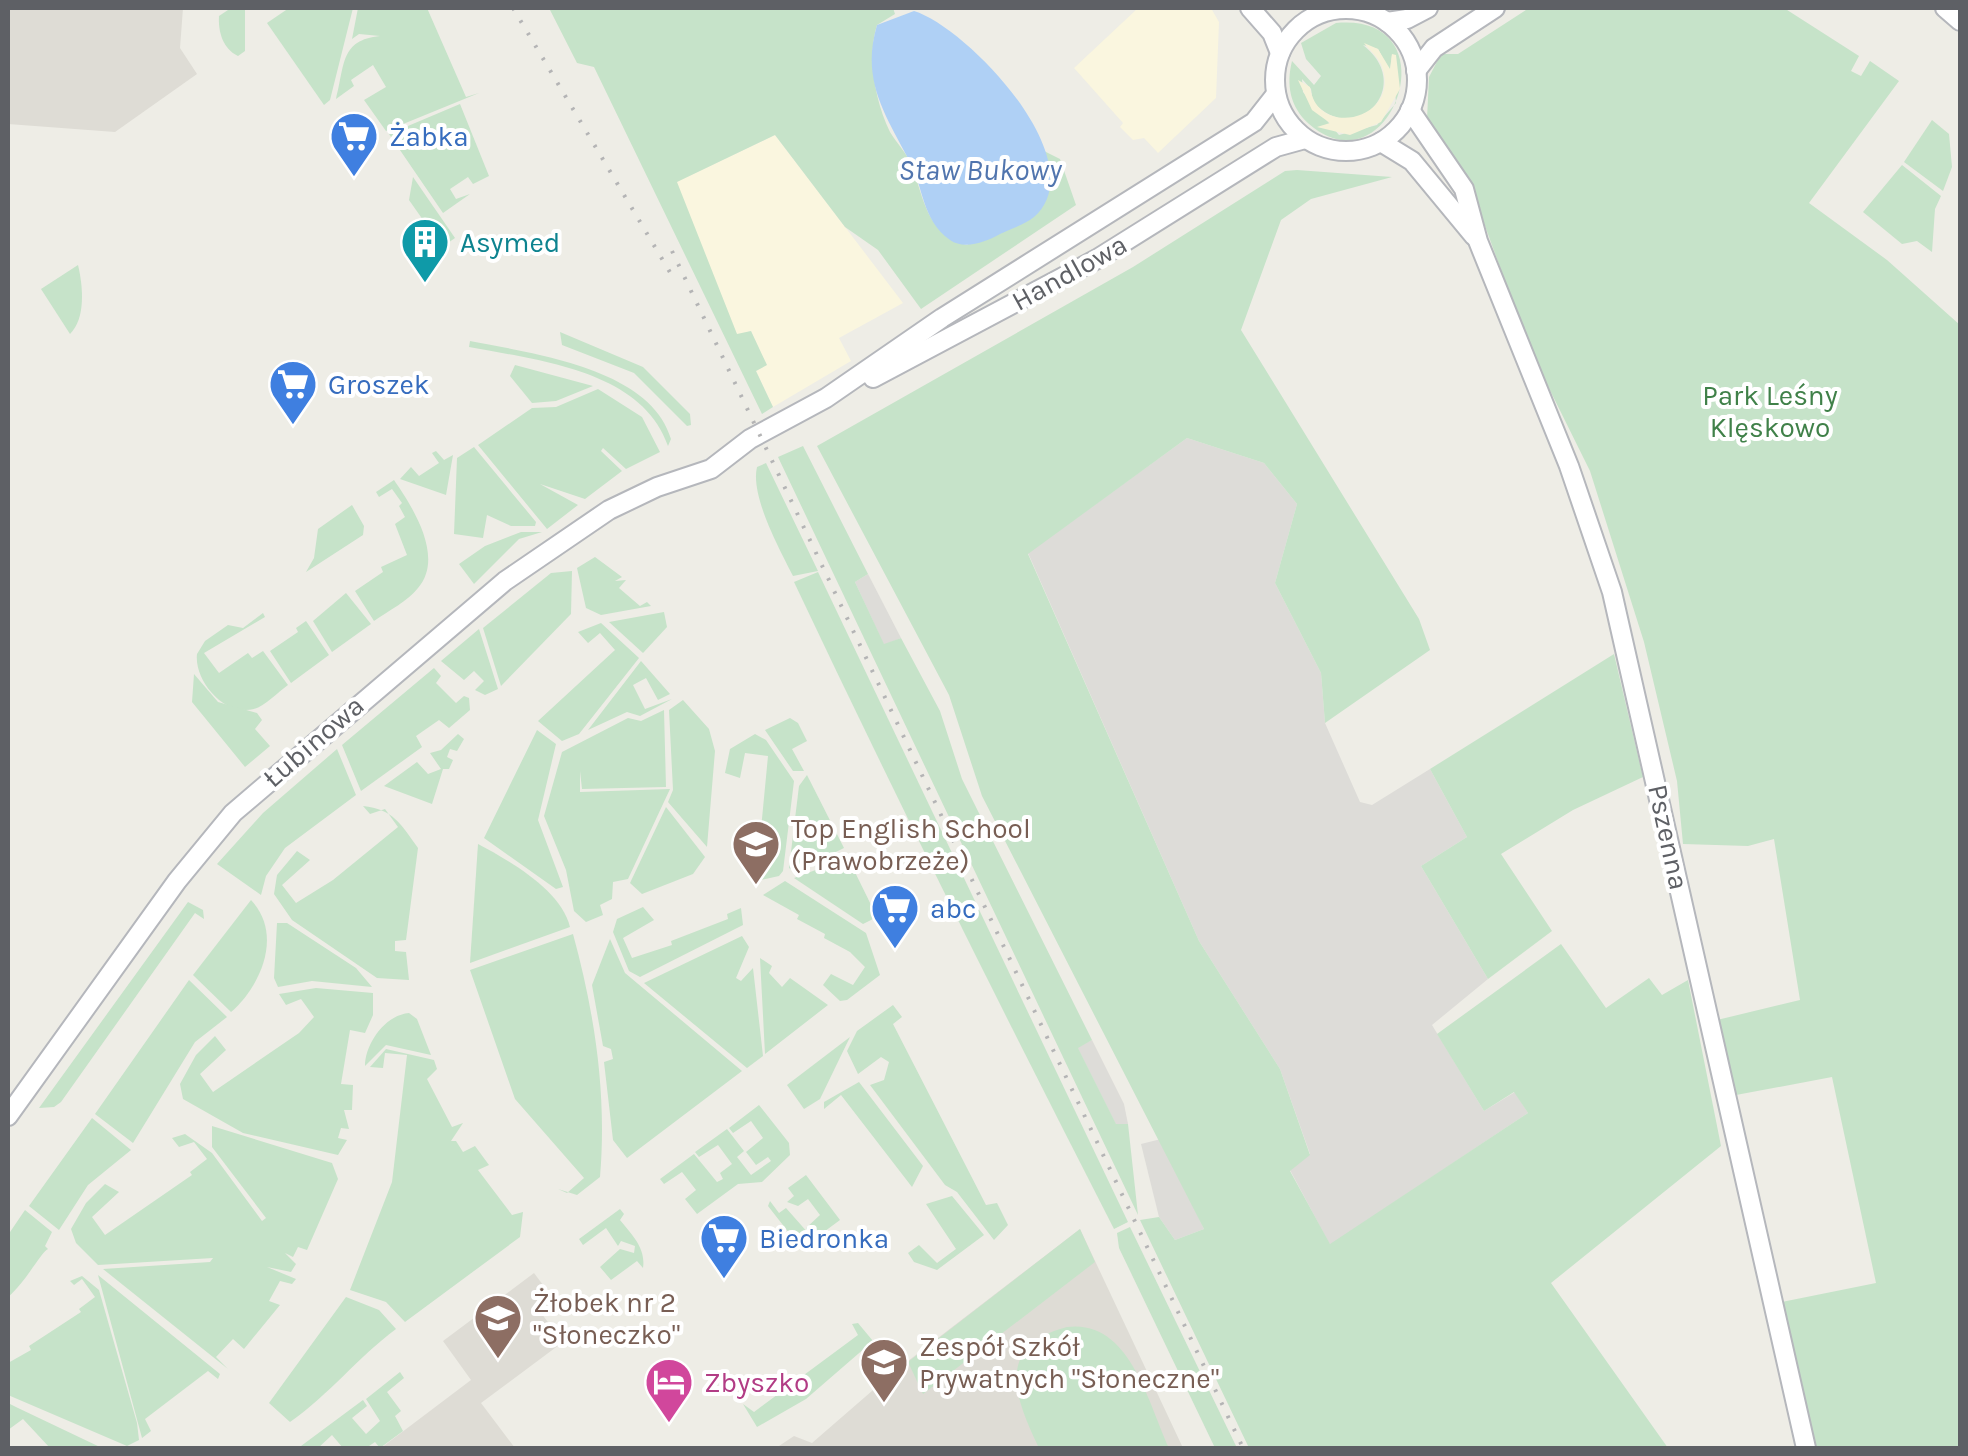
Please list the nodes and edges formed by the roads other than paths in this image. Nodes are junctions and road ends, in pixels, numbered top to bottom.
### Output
1 (1250, 8) edge
2 (1294, 8) edge
3 (1428, 8) edge
4 (1494, 8) edge
5 (1945, 8) edge
6 (1315, 16) junction
7 (1960, 21) edge
8 (1387, 22) junction
9 (1280, 53) junction
10 (1416, 71) junction
11 (1276, 94) junction
12 (1410, 110) junction
13 (1305, 139) junction
14 (1381, 142) junction
15 (1478, 241) junction
16 (826, 398) junction
17 (711, 470) joint
18 (8, 1116) edge
19 (1806, 1448) edge

1 - 9 street
2 - 6 street
3 - 8 street
4 - 10 street
5 - 7 street
6 - 8 street
6 - 9 street
8 - 10 street
9 - 11 street
10 - 12 street
11 - 13 street
11 - 16 street, Handlowa
12 - 14 street
12 - 15 street, Pszenna
13 - 14 street
13 - 16 street, Handlowa
14 - 15 street, Pszenna
15 - 19 street, Pszenna
16 - 17 street, Handlowa
17 - 18 street, Łubinowa

